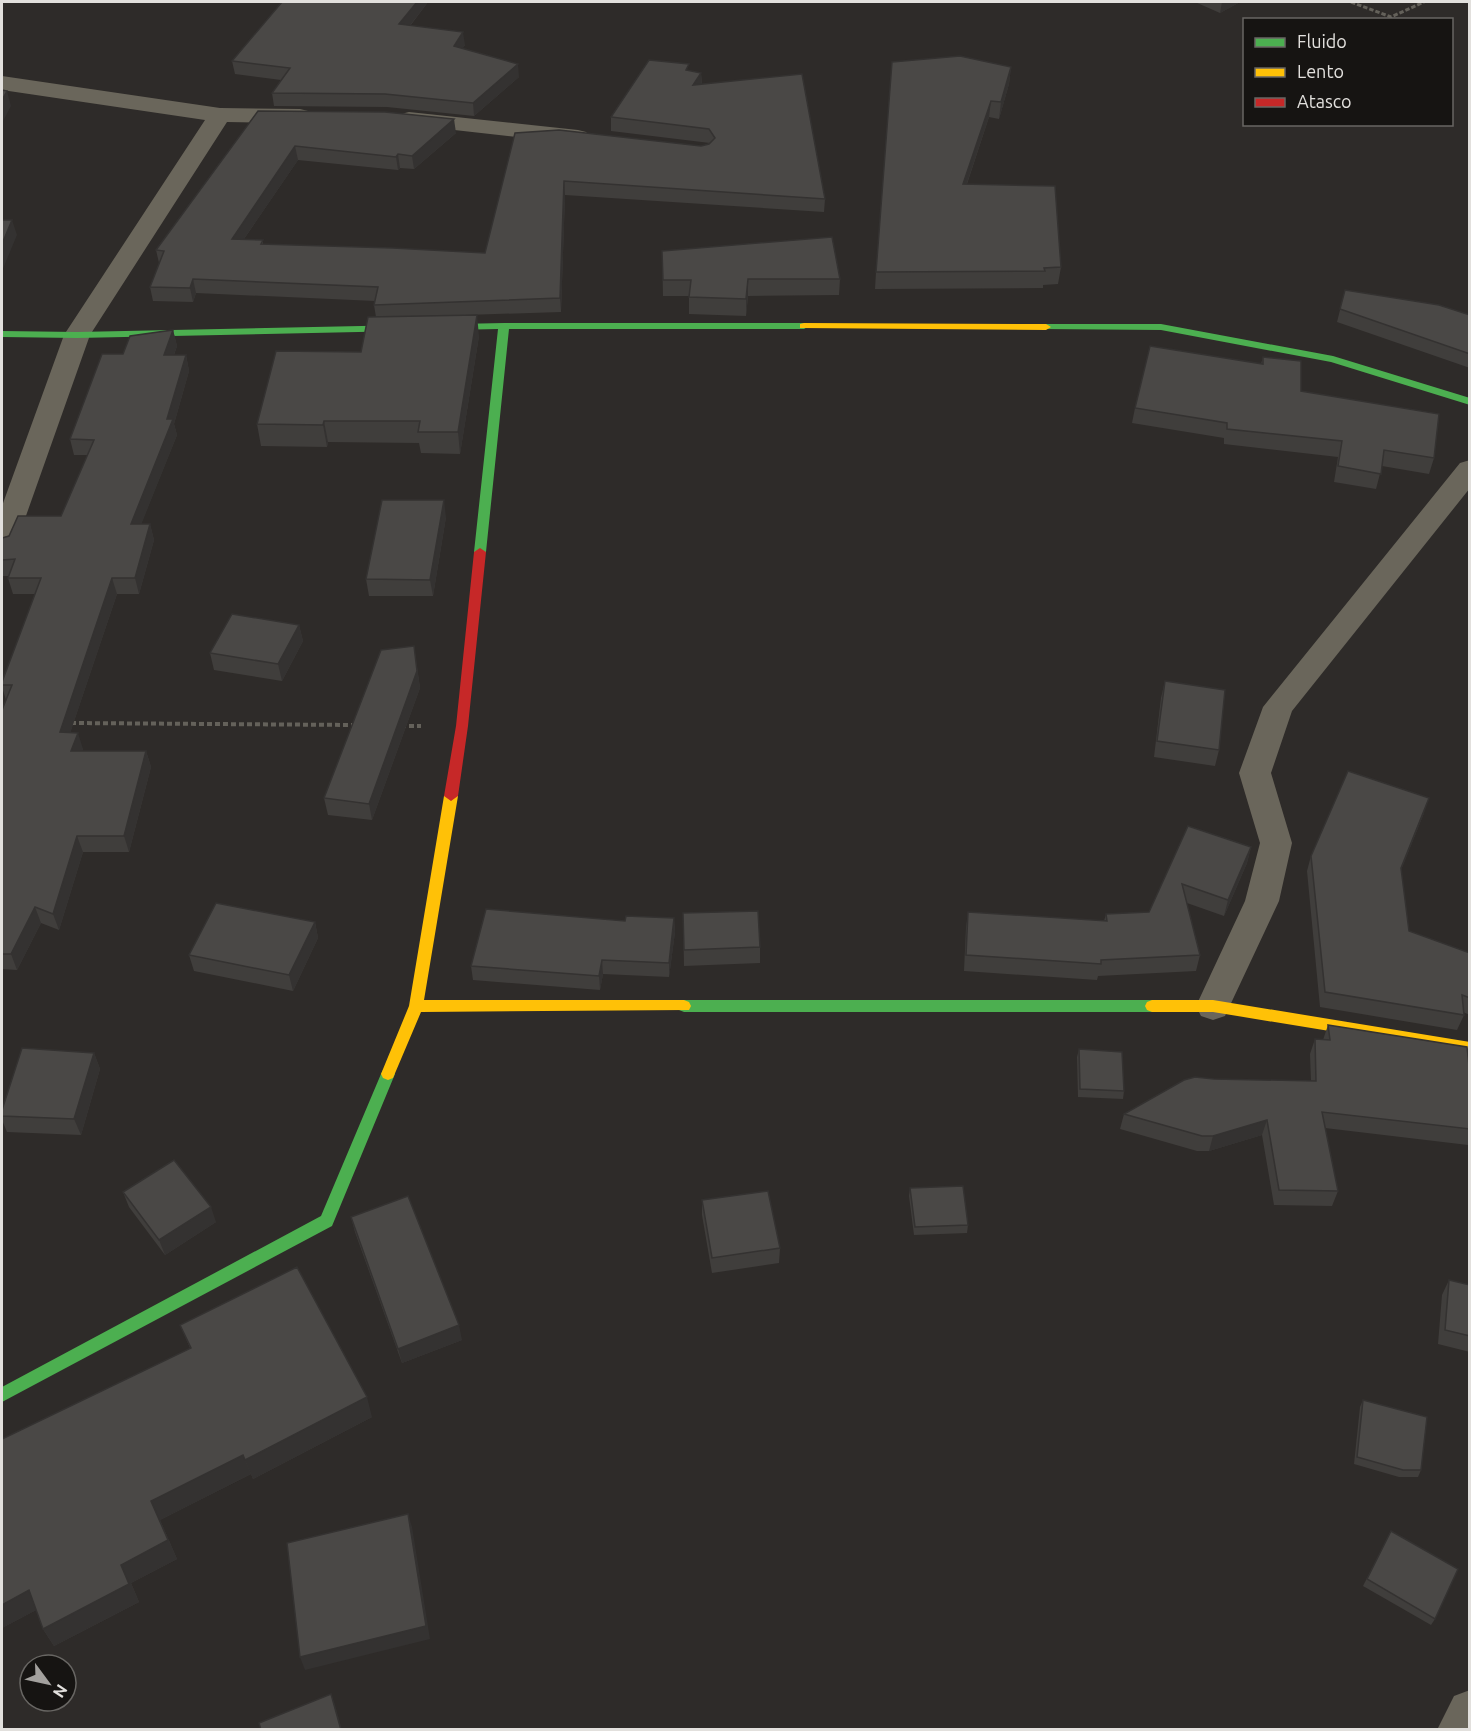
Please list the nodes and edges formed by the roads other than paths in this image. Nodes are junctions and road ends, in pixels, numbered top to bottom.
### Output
1 (2, 83) edge
2 (220, 115) junction
3 (327, 116) edge
4 (387, 116) edge
5 (596, 139) edge
6 (504, 326) junction
7 (2, 334) edge
8 (78, 335) junction
9 (1470, 402) edge
10 (1470, 469) edge
11 (2, 544) edge
12 (416, 1006) junction
13 (1214, 1006) junction
14 (1470, 1048) edge
15 (2, 1395) edge
16 (1470, 1712) edge
17 (1459, 1730) edge

1 - 2 street
2 - 3 street
2 - 8 street
4 - 5 street
6 - 8 street
6 - 9 street
6 - 12 street
7 - 8 street
8 - 11 street
10 - 13 street
12 - 13 street
12 - 15 street
13 - 14 street
16 - 17 street

